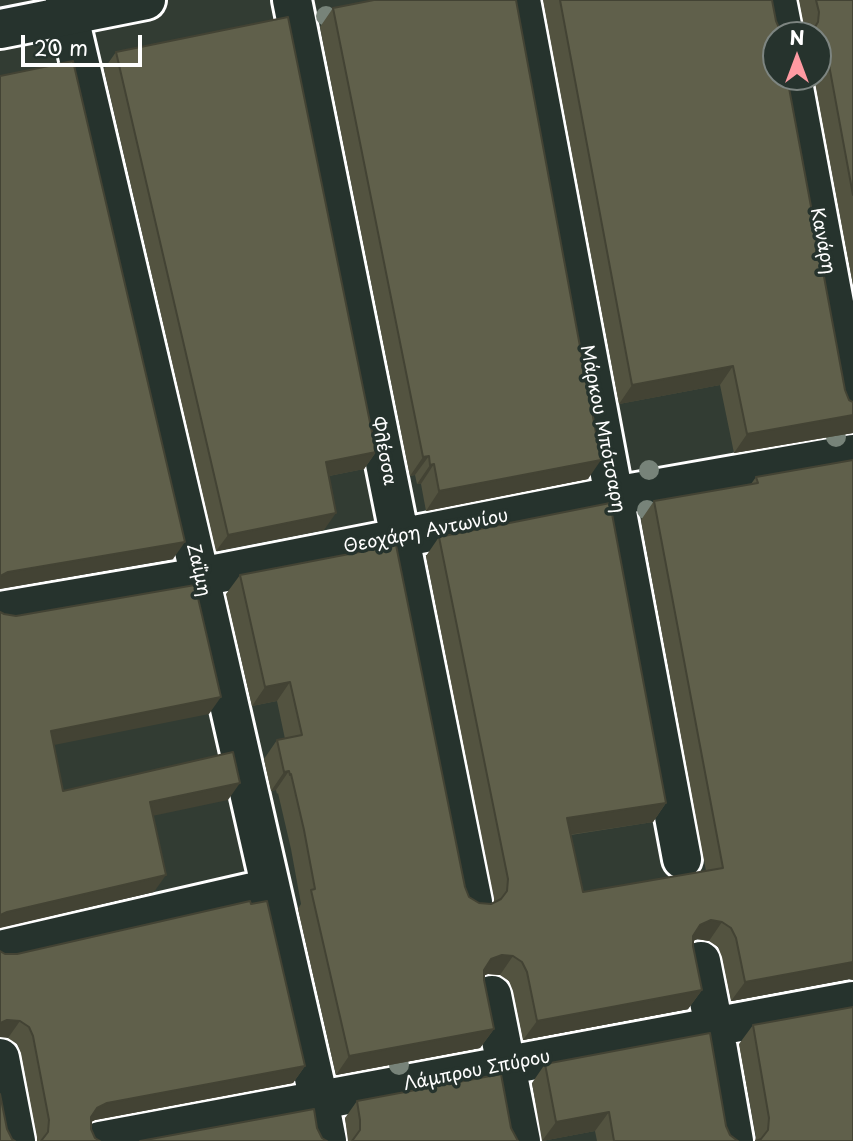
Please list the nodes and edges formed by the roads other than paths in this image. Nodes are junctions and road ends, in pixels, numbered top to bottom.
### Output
1 (146, 0) edge
2 (292, 0) edge
3 (521, 0) edge
4 (777, 0) edge
5 (67, 7) edge
6 (781, 21) edge
7 (0, 29) edge
8 (795, 91) edge
9 (853, 405) edge
10 (853, 454) edge
11 (614, 496) junction
12 (401, 537) junction
13 (200, 577) junction
14 (0, 611) edge
15 (682, 859) dead end
16 (270, 888) junction
17 (473, 902) edge
18 (0, 950) edge
19 (701, 961) edge
20 (492, 995) edge
21 (853, 1001) edge
22 (715, 1027) junction
23 (0, 1058) edge
24 (507, 1065) junction
25 (319, 1100) junction
26 (16, 1141) edge
27 (100, 1141) edge
28 (327, 1141) edge
29 (521, 1141) edge
30 (734, 1141) edge

1 - 5 street
2 - 12 street, Φλέσσα
3 - 11 street, Μάρκου Μπότσαρη
4 - 6 street
5 - 7 street
5 - 13 street, Ζαΐμη
8 - 9 street, Κανάρη
10 - 11 street, Θεοχάρη Αντωνίου
11 - 12 street, Θεοχάρη Αντωνίου
11 - 15 street, Μάρκου Μπότσαρη
12 - 13 street, Θεοχάρη Αντωνίου
12 - 17 street, Φλέσσα
13 - 14 street, Θεοχάρη Αντωνίου
13 - 16 street, Ζαΐμη
16 - 18 street
16 - 25 street, Ζαΐμη
19 - 22 street
20 - 24 street
21 - 22 street, Λάμπρου Σπύρου
22 - 24 street, Λάμπρου Σπύρου
22 - 30 street
23 - 26 street
24 - 25 street, Λάμπρου Σπύρου
24 - 29 street
25 - 27 street, Λάμπρου Σπύρου
25 - 28 street, Ζαΐμη

